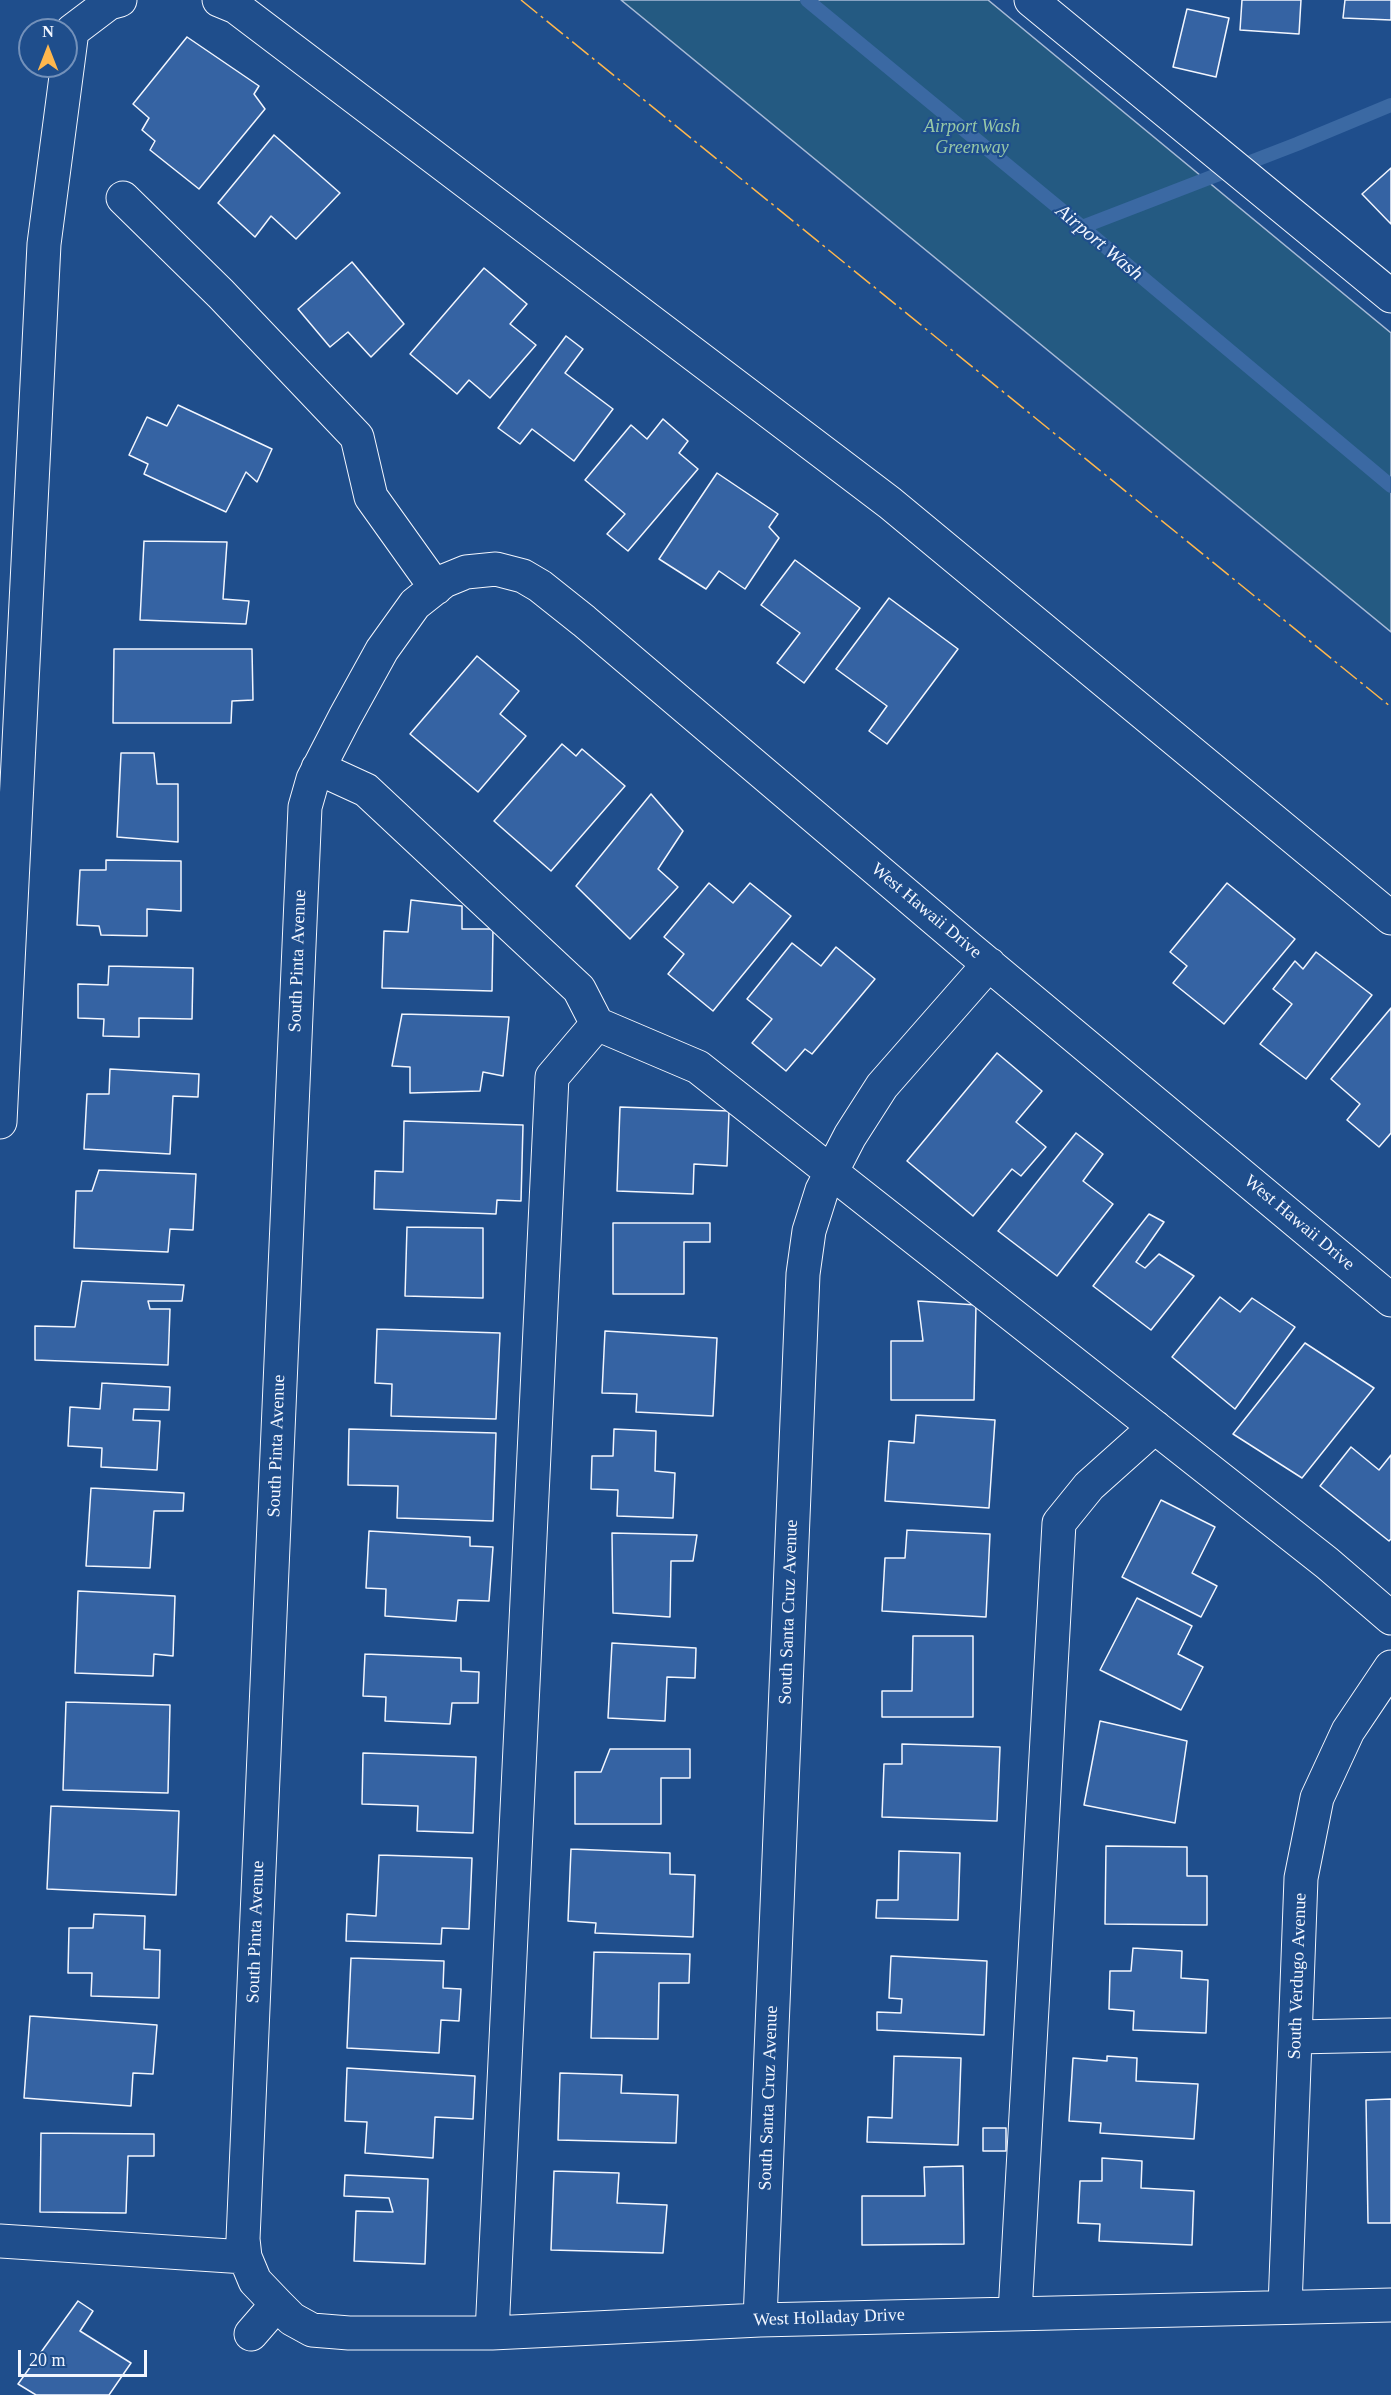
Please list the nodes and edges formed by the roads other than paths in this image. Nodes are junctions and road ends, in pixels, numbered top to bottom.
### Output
1 (120, 0) edge
2 (219, 0) edge
3 (1031, 0) edge
4 (123, 198) dead end
5 (1391, 296) edge
6 (440, 585) junction
7 (318, 768) junction
8 (1391, 918) edge
9 (989, 964) junction
10 (597, 1024) junction
11 (0, 1122) edge
12 (831, 1172) junction
13 (1391, 1300) edge
14 (1155, 1427) junction
15 (1391, 1618) edge
16 (1391, 1667) edge
17 (1391, 2035) edge
18 (1296, 2037) junction
19 (0, 2241) edge
20 (245, 2257) junction
21 (277, 2304) junction
22 (1391, 2305) edge
23 (1285, 2307) junction
24 (1015, 2313) junction
25 (760, 2320) junction
26 (492, 2333) junction
27 (251, 2334) dead end

1 - 11 street
2 - 8 street
3 - 5 street
4 - 6 street
6 - 7 street, South Pinta Avenue
6 - 9 street, West Hawaii Drive
7 - 10 street
7 - 20 street, South Pinta Avenue
9 - 12 street, South Santa Cruz Avenue
9 - 13 street, West Hawaii Drive
10 - 12 street
10 - 26 street
12 - 14 street
12 - 25 street, South Santa Cruz Avenue
14 - 15 street
14 - 24 street
16 - 18 street, South Verdugo Avenue
17 - 18 street
18 - 23 street, South Verdugo Avenue
19 - 20 street
20 - 21 street, South Pinta Avenue
21 - 26 street, West Holladay Drive
21 - 27 street
22 - 23 street, West Holladay Drive
23 - 24 street, West Holladay Drive
24 - 25 street, West Holladay Drive
25 - 26 street, West Holladay Drive

